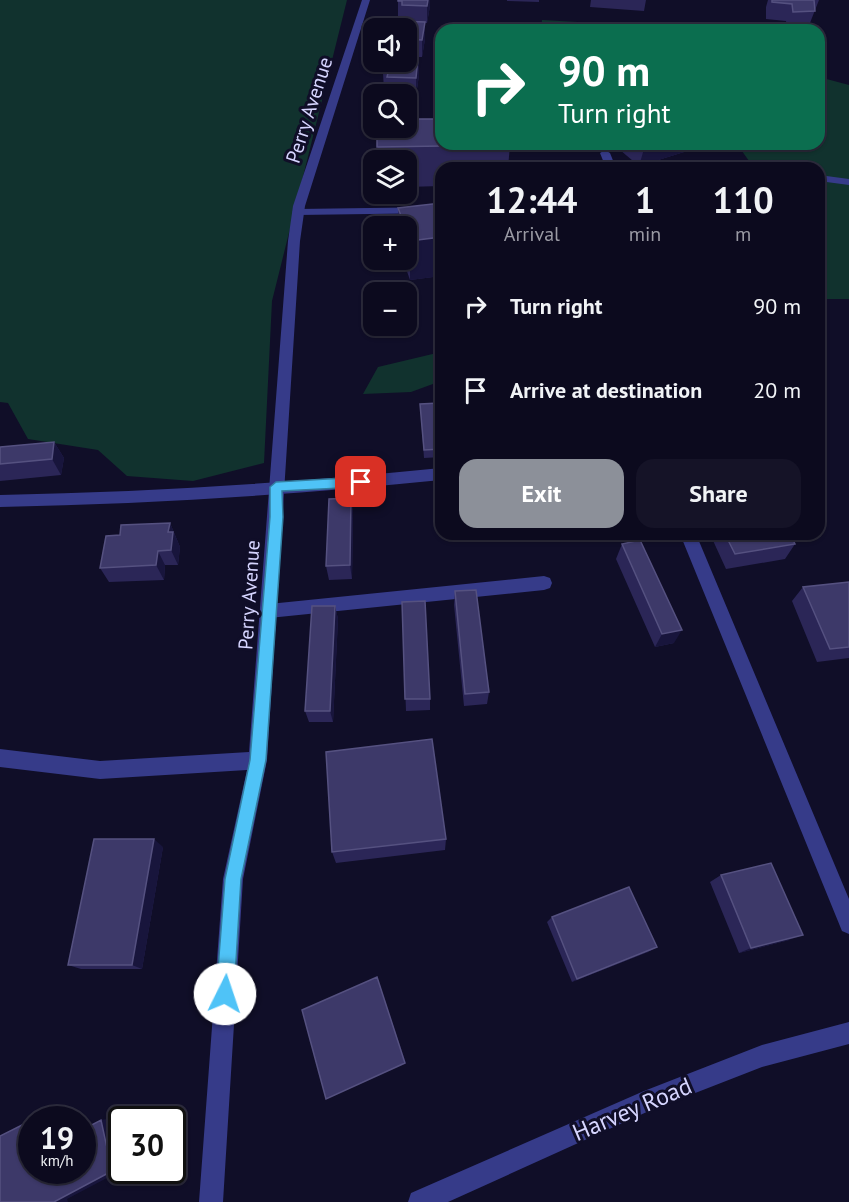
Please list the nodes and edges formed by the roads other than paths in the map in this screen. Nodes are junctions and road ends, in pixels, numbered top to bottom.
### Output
1 (366, 0) edge
2 (604, 153) dead end
3 (608, 162) edge
4 (825, 179) edge
5 (849, 182) edge
6 (435, 210) edge
7 (298, 212) junction
8 (435, 475) edge
9 (276, 487) junction
10 (0, 501) edge
11 (690, 540) edge
12 (544, 583) dead end
13 (269, 611) junction
14 (0, 758) edge
15 (258, 760) junction
16 (849, 924) edge
17 (849, 1033) edge
18 (212, 1202) edge
19 (420, 1202) edge

1 - 7 street, Perry Avenue
2 - 3 street
4 - 5 street
6 - 7 street
7 - 9 street, Perry Avenue
8 - 9 street
9 - 10 street
9 - 13 street, Perry Avenue
11 - 16 street
12 - 13 street
13 - 15 street, Perry Avenue
14 - 15 street
15 - 18 street, Perry Avenue
17 - 19 street, Harvey Road

